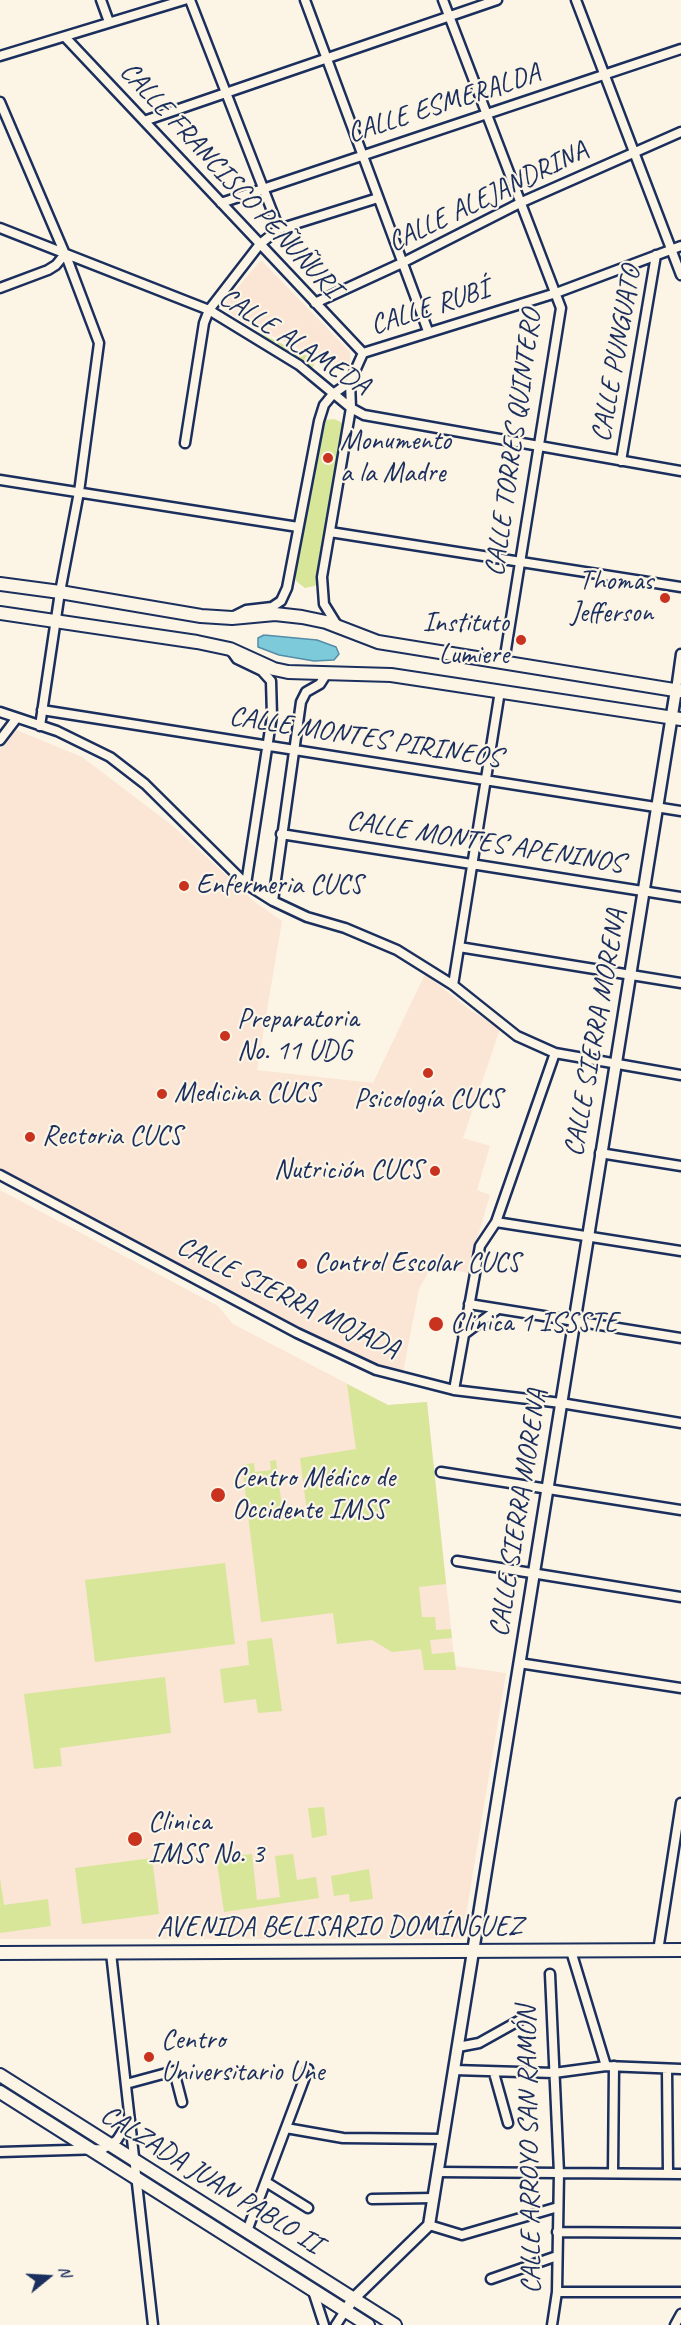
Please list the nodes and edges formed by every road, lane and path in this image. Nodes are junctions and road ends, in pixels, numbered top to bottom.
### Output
1 (101, 0) edge
2 (184, 0) edge
3 (190, 0) edge
4 (305, 0) edge
5 (443, 0) edge
6 (497, 0) edge
7 (576, 0) edge
8 (449, 16) junction
9 (109, 22) junction
10 (65, 37) junction
11 (681, 49) edge
12 (0, 56) edge
13 (326, 57) junction
14 (604, 75) junction
15 (225, 91) junction
16 (0, 102) edge
17 (487, 113) junction
18 (144, 121) junction
19 (681, 132) edge
20 (634, 153) junction
21 (362, 155) junction
22 (263, 188) junction
23 (378, 198) junction
24 (221, 202) junction
25 (522, 202) junction
26 (0, 228) edge
27 (279, 229) junction
28 (260, 244) junction
29 (681, 246) edge
30 (671, 249) junction
31 (65, 254) junction
32 (656, 255) junction
33 (402, 263) junction
34 (681, 275) edge
35 (0, 288) edge
36 (556, 293) junction
37 (315, 303) junction
38 (209, 310) junction
39 (428, 332) junction
40 (363, 353) junction
41 (350, 382) junction
42 (333, 394) junction
43 (351, 408) junction
44 (185, 443) dead end
45 (539, 446) junction
46 (621, 460) junction
47 (681, 471) edge
48 (0, 480) edge
49 (79, 492) junction
50 (298, 527) junction
51 (330, 532) junction
52 (520, 562) junction
53 (0, 584) edge
54 (681, 587) edge
55 (60, 592) junction
56 (0, 613) edge
57 (231, 618) junction
58 (56, 621) junction
59 (343, 630) junction
60 (230, 649) junction
61 (681, 654) edge
62 (504, 662) junction
63 (327, 674) junction
64 (678, 690) edge
65 (500, 692) junction
66 (42, 710) junction
67 (0, 712) edge
68 (676, 718) edge
69 (16, 719) junction
70 (40, 726) junction
71 (0, 740) edge
72 (268, 746) junction
73 (294, 749) junction
74 (486, 780) junction
75 (657, 807) junction
76 (681, 811) edge
77 (281, 834) junction
78 (472, 864) junction
79 (246, 884) junction
80 (644, 891) junction
81 (681, 897) edge
82 (273, 901) junction
83 (459, 947) junction
84 (632, 975) junction
85 (681, 983) edge
86 (453, 985) junction
87 (555, 1053) junction
88 (616, 1065) junction
89 (681, 1075) edge
90 (600, 1153) junction
91 (681, 1166) edge
92 (0, 1175) edge
93 (496, 1222) junction
94 (587, 1236) junction
95 (681, 1251) edge
96 (469, 1304) junction
97 (498, 1309) junction
98 (574, 1321) junction
99 (464, 1335) junction
100 (681, 1338) edge
101 (454, 1390) junction
102 (561, 1403) junction
103 (681, 1423) edge
104 (441, 1472) dead end
105 (547, 1489) junction
106 (681, 1510) edge
107 (457, 1561) dead end
108 (533, 1573) junction
109 (681, 1597) edge
110 (519, 1663) junction
111 (681, 1688) edge
112 (681, 1803) edge
113 (681, 1950) edge
114 (473, 1951) junction
115 (571, 1951) junction
116 (658, 1951) junction
117 (0, 1953) edge
118 (111, 1953) junction
119 (550, 1974) dead end
120 (522, 2019) dead end
121 (458, 2047) junction
122 (610, 2066) junction
123 (308, 2069) dead end
124 (668, 2069) junction
125 (681, 2069) edge
126 (454, 2070) junction
127 (494, 2073) junction
128 (554, 2073) junction
129 (0, 2075) edge
130 (126, 2084) junction
131 (0, 2092) edge
132 (182, 2102) dead end
133 (130, 2120) junction
134 (508, 2123) dead end
135 (286, 2128) junction
136 (443, 2139) junction
137 (111, 2145) junction
138 (94, 2151) junction
139 (0, 2152) edge
140 (134, 2160) junction
141 (438, 2172) junction
142 (559, 2173) junction
143 (613, 2173) junction
144 (668, 2173) junction
145 (681, 2174) edge
146 (136, 2178) junction
147 (266, 2182) junction
148 (434, 2198) junction
149 (372, 2199) dead end
150 (558, 2207) junction
151 (308, 2208) dead end
152 (429, 2225) junction
153 (247, 2232) junction
154 (557, 2232) junction
155 (681, 2233) edge
156 (557, 2256) junction
157 (491, 2278) dead end
158 (313, 2291) junction
159 (556, 2292) junction
160 (681, 2292) edge
161 (353, 2298) junction
162 (345, 2311) junction
163 (681, 2314) edge
164 (153, 2325) edge
165 (324, 2325) edge
166 (336, 2325) edge
167 (368, 2325) edge
168 (396, 2325) edge
169 (552, 2325) edge
170 (675, 2325) edge

1 - 9 street
2 - 9 street
3 - 15 street
4 - 13 street
5 - 8 street, CALLE TORRES QUINTERO
6 - 8 street
7 - 14 street
8 - 13 street
8 - 17 street, CALLE TORRES QUINTERO
9 - 10 street
10 - 12 street
10 - 18 street, CALLE FRANCISCO PEÑUÑURI
11 - 14 street, CALLE ESMERALDA
13 - 15 street
13 - 21 street
14 - 17 street, CALLE ESMERALDA
14 - 20 street
15 - 18 street
15 - 22 street
16 - 31 street
17 - 21 street, CALLE ESMERALDA
17 - 25 street, CALLE TORRES QUINTERO
18 - 24 street, CALLE FRANCISCO PEÑUÑURI
19 - 20 street, CALLE ALEJANDRINA
20 - 25 street, CALLE ALEJANDRINA
20 - 30 street
21 - 22 street, CALLE ESMERALDA
21 - 23 street
22 - 24 street, CALLE ESMERALDA
22 - 27 street
23 - 27 street
23 - 33 street
24 - 28 street, CALLE FRANCISCO PEÑUÑURI
25 - 33 street, CALLE ALEJANDRINA
25 - 36 street, CALLE TORRES QUINTERO
26 - 31 street, CALLE ALAMEDA
27 - 28 street
28 - 37 street, CALLE FRANCISCO PEÑUÑURI
28 - 38 street
29 - 30 street, CALLE RUBÍ
30 - 32 street, CALLE RUBÍ
30 - 34 street
31 - 35 street
31 - 38 street, CALLE ALAMEDA
31 - 49 street
32 - 36 street, CALLE RUBÍ
32 - 46 street, CALLE PUNGUATO
33 - 37 street, CALLE ALEJANDRINA
33 - 39 street
36 - 39 street, CALLE RUBÍ
36 - 45 street, CALLE TORRES QUINTERO
37 - 40 street, CALLE FRANCISCO PEÑUÑURI
38 - 42 street, CALLE ALAMEDA
38 - 44 street
39 - 40 street, CALLE RUBÍ
40 - 41 street
41 - 42 street
41 - 43 street
42 - 43 street, CALLE ALAMEDA
42 - 50 street
43 - 45 street, CALLE ALAMEDA
43 - 51 street
45 - 46 street, CALLE ALAMEDA
45 - 52 street, CALLE TORRES QUINTERO
46 - 47 street, CALLE ALAMEDA
48 - 49 street
49 - 50 street
49 - 55 street
50 - 57 street
51 - 52 street
51 - 59 street
52 - 54 street
52 - 62 street, CALLE TORRES QUINTERO
53 - 55 main road
55 - 57 main road
55 - 58 street
56 - 58 main road
57 - 59 main road
58 - 60 main road
58 - 66 street
59 - 62 main road
60 - 63 main road
60 - 72 street
61 - 64 street
62 - 64 main road
63 - 65 main road
63 - 73 street
64 - 68 street, CALLE SIERRA MORENA
65 - 68 main road
65 - 74 street
66 - 70 street
66 - 72 street, CALLE MONTES PIRINEOS
67 - 69 street
68 - 75 street, CALLE SIERRA MORENA
69 - 70 street
69 - 71 street
70 - 79 street
72 - 73 street, CALLE MONTES PIRINEOS
72 - 79 street
73 - 74 street, CALLE MONTES PIRINEOS
73 - 77 street
74 - 75 street, CALLE MONTES PIRINEOS
74 - 78 street
75 - 76 street, CALLE MONTES PIRINEOS
75 - 80 street, CALLE SIERRA MORENA
77 - 78 street, CALLE MONTES APENINOS
77 - 82 street
78 - 80 street, CALLE MONTES APENINOS
78 - 83 street
79 - 82 street
80 - 81 street, CALLE MONTES APENINOS
80 - 84 street, CALLE SIERRA MORENA
82 - 86 street
83 - 84 street
83 - 86 street
84 - 85 street
84 - 88 street, CALLE SIERRA MORENA
86 - 87 street
87 - 88 street
87 - 93 street
88 - 89 street
88 - 90 street, CALLE SIERRA MORENA
90 - 91 street
90 - 94 street, CALLE SIERRA MORENA
92 - 101 street, CALLE SIERRA MOJADA
93 - 94 street
93 - 96 street
94 - 95 street
94 - 98 street, CALLE SIERRA MORENA
96 - 97 street
96 - 99 street
97 - 98 street
97 - 99 street
98 - 100 street
98 - 102 street, CALLE SIERRA MORENA
99 - 101 street
101 - 102 street, CALLE SIERRA MOJADA
102 - 103 street, CALLE SIERRA MOJADA
102 - 105 street, CALLE SIERRA MORENA
104 - 105 street
105 - 106 street
105 - 108 street, CALLE SIERRA MORENA
107 - 108 street
108 - 109 street
108 - 110 street, CALLE SIERRA MORENA
110 - 111 street
110 - 114 street, CALLE SIERRA MORENA
112 - 116 street
113 - 116 main road, AVENIDA BELISARIO DOMÍNGUEZ
114 - 115 main road, AVENIDA BELISARIO DOMÍNGUEZ
114 - 118 main road, AVENIDA BELISARIO DOMÍNGUEZ
114 - 121 street, CALLE SIERRA MORENA
115 - 116 main road, AVENIDA BELISARIO DOMÍNGUEZ
115 - 122 street
117 - 118 main road, AVENIDA BELISARIO DOMÍNGUEZ
118 - 130 street
119 - 128 street, CALLE ARROYO SAN RAMÓN
120 - 121 street
121 - 126 street, CALLE SIERRA MORENA
122 - 124 street
122 - 128 street
122 - 143 street
123 - 135 street
124 - 125 street
124 - 144 street
126 - 127 street
126 - 136 street, CALLE SIERRA MORENA
127 - 128 street
127 - 134 street
128 - 142 street, CALLE ARROYO SAN RAMÓN
129 - 137 main road, CALZADA JUAN PABLO II
130 - 132 street
130 - 133 street
131 - 138 main road, CALZADA JUAN PABLO II
133 - 137 street
133 - 140 street
135 - 136 street
135 - 147 street
136 - 141 street, CALLE SIERRA MORENA
137 - 138 street
137 - 140 main road, CALZADA JUAN PABLO II
138 - 139 street
138 - 146 main road, CALZADA JUAN PABLO II
140 - 146 street
140 - 153 main road, CALZADA JUAN PABLO II
141 - 142 street
141 - 148 street, CALLE SIERRA MORENA
142 - 143 street
142 - 150 street, CALLE ARROYO SAN RAMÓN
143 - 144 street
144 - 145 street
146 - 158 main road, CALZADA JUAN PABLO II
146 - 164 street
147 - 151 street
147 - 153 street
148 - 149 street
148 - 152 street, CALLE SIERRA MORENA
150 - 152 street
150 - 154 street, CALLE ARROYO SAN RAMÓN
152 - 161 street
153 - 161 main road, CALZADA JUAN PABLO II
154 - 155 street
154 - 156 street, CALLE ARROYO SAN RAMÓN
156 - 157 street
156 - 159 street, CALLE ARROYO SAN RAMÓN
158 - 162 main road, CALZADA JUAN PABLO II
158 - 165 street
159 - 160 street
159 - 169 street, CALLE ARROYO SAN RAMÓN
161 - 162 street
161 - 168 main road, CALZADA JUAN PABLO II
162 - 166 street
162 - 167 main road, CALZADA JUAN PABLO II
163 - 170 street

